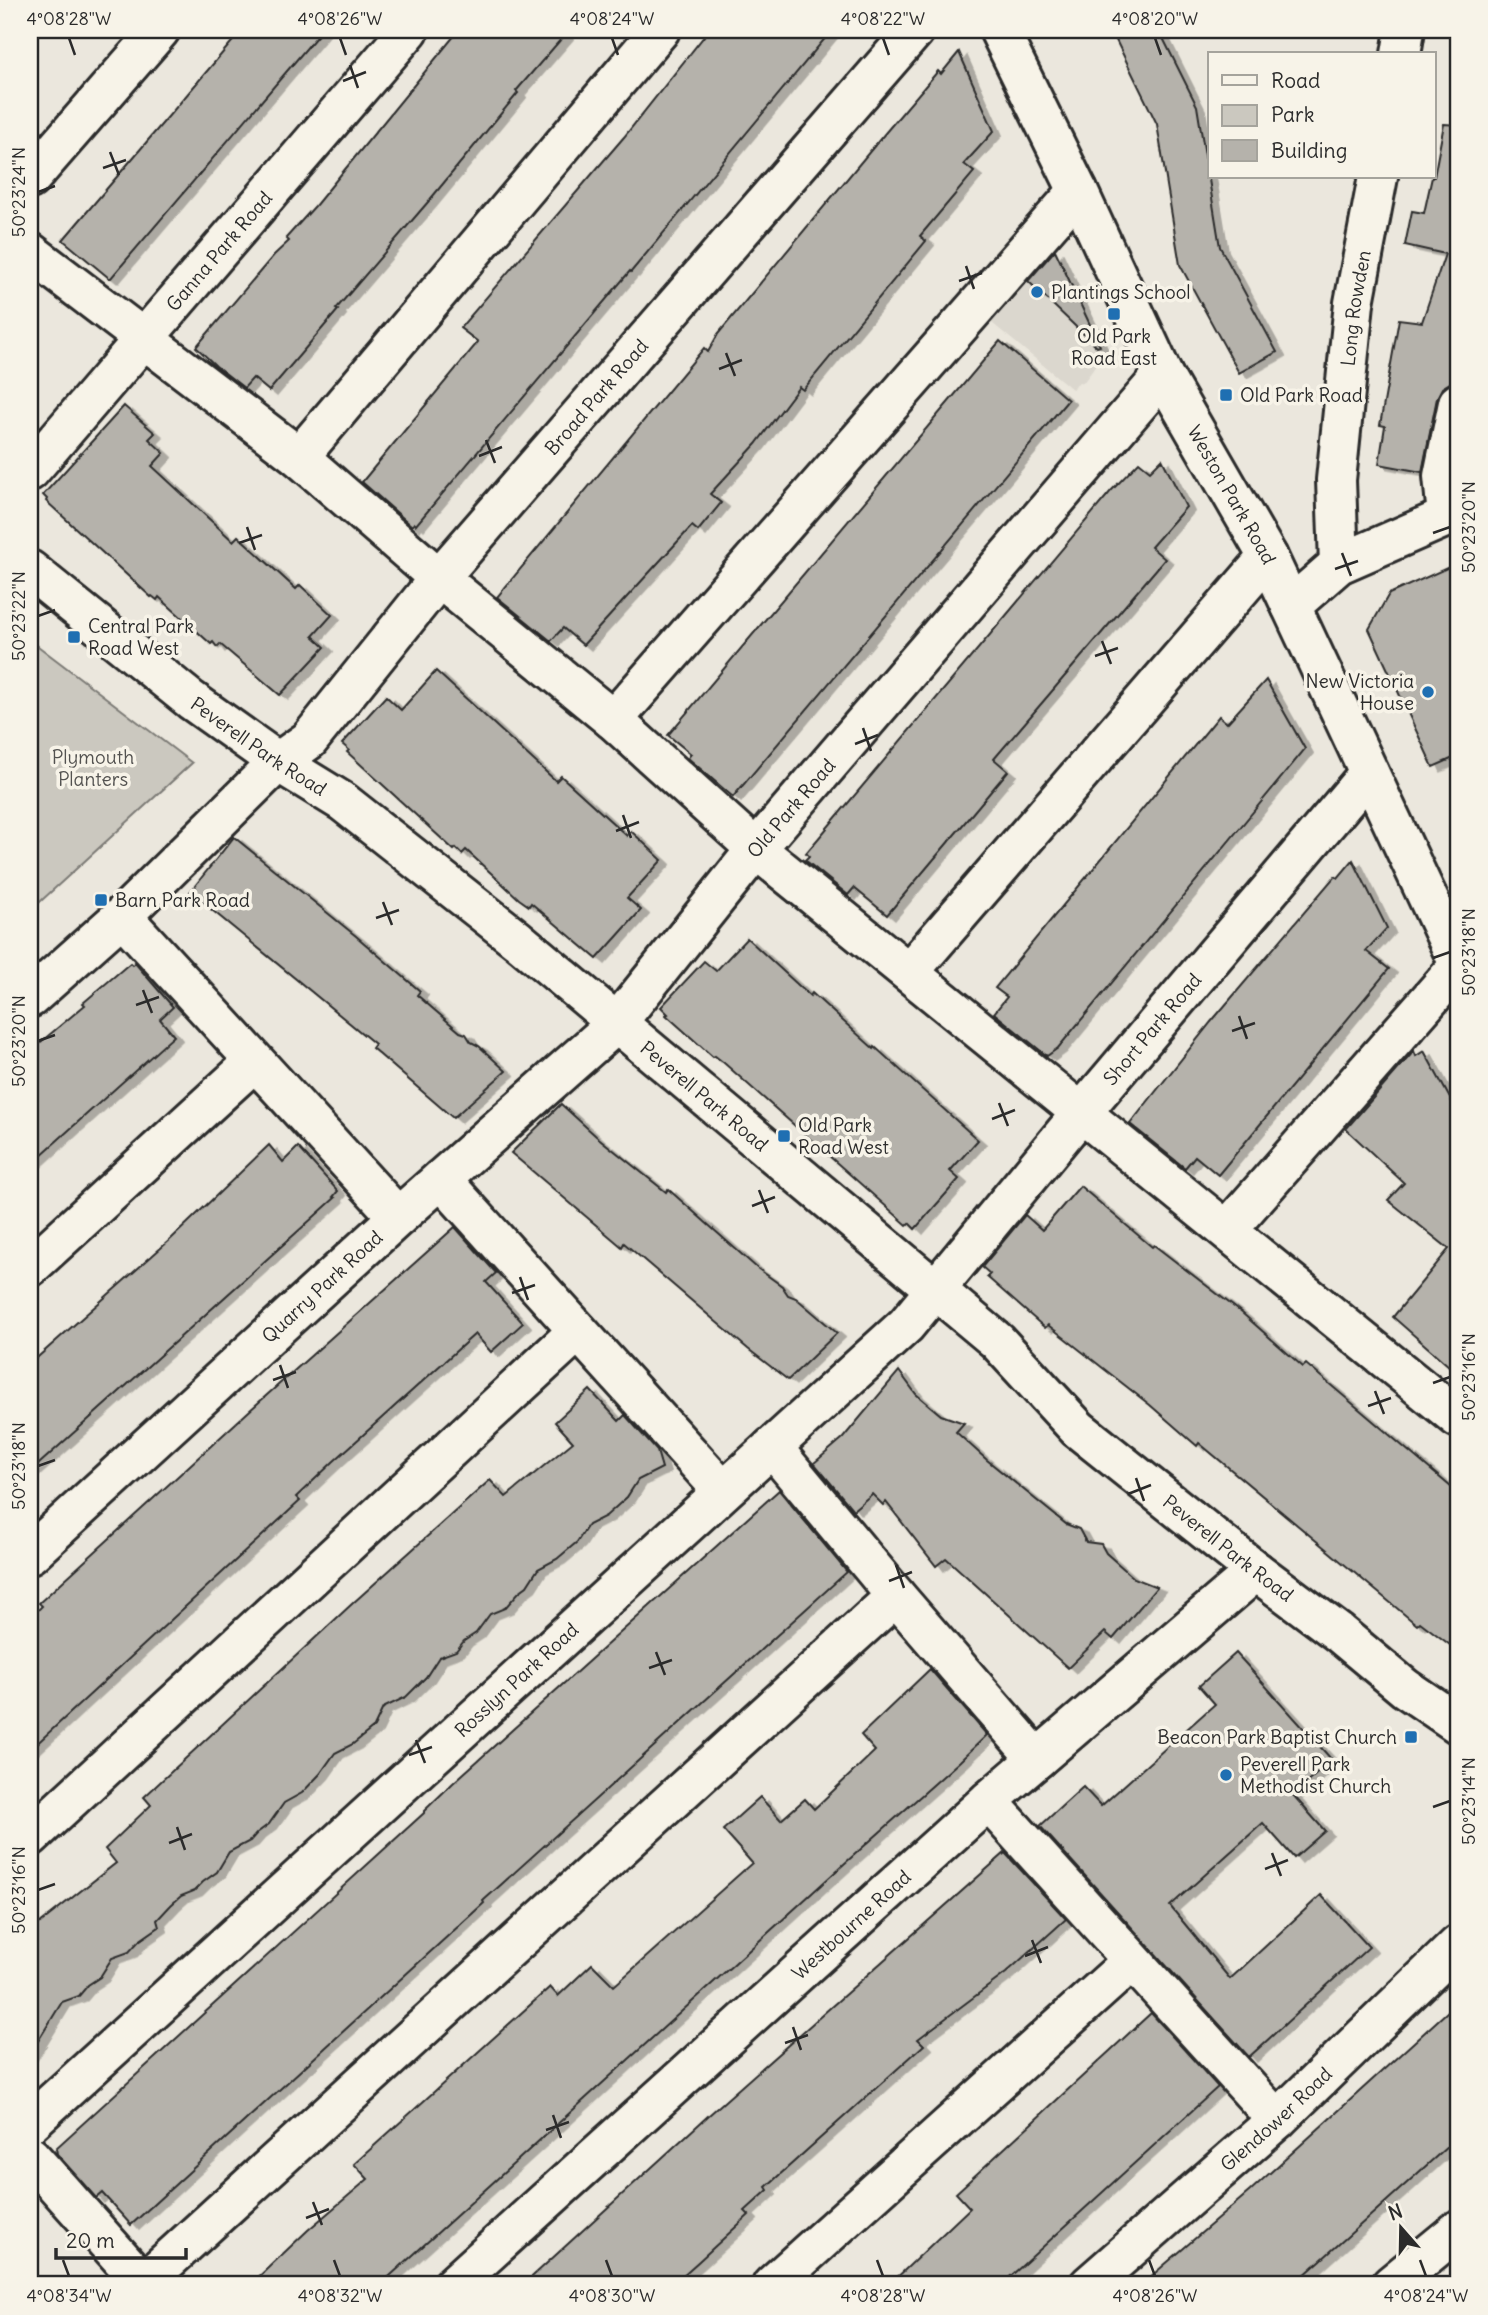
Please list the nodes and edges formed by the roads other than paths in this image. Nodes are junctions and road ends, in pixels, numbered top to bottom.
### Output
1 (160, 30) edge
2 (409, 30) edge
3 (660, 30) edge
4 (915, 30) edge
5 (999, 30) edge
6 (1405, 30) edge
7 (1401, 52) edge
8 (30, 178) edge
9 (1378, 178) edge
10 (1078, 191) junction
11 (30, 252) edge
12 (143, 341) junction
13 (1163, 374) junction
14 (1458, 403) edge
15 (299, 457) junction
16 (30, 471) edge
17 (1453, 514) edge
18 (1268, 557) junction
19 (1339, 564) junction
20 (30, 570) edge
21 (439, 578) junction
22 (1291, 606) junction
23 (613, 720) junction
24 (278, 762) junction
25 (1369, 773) junction
26 (756, 849) junction
27 (122, 916) junction
28 (1458, 965) edge
29 (909, 972) junction
30 (30, 999) edge
31 (616, 1024) junction
32 (254, 1062) junction
33 (1082, 1112) junction
34 (441, 1179) junction
35 (398, 1217) junction
36 (1227, 1230) junction
37 (30, 1267) edge
38 (937, 1289) junction
39 (578, 1331) junction
40 (1458, 1418) edge
41 (772, 1447) junction
42 (723, 1491) junction
43 (30, 1554) edge
44 (1256, 1571) junction
45 (896, 1596) junction
46 (1458, 1724) edge
47 (1037, 1759) junction
48 (988, 1801) junction
49 (30, 1837) edge
50 (1458, 1945) edge
51 (1132, 1961) junction
52 (1277, 2119) junction
53 (30, 2123) edge
54 (30, 2155) edge
55 (1458, 2230) edge
56 (144, 2284) edge
57 (453, 2285) edge
58 (772, 2285) edge
59 (1088, 2285) edge
60 (1391, 2285) edge

1 - 8 street
2 - 12 street, Ganna Park Road
3 - 15 street
4 - 21 street, Broad Park Road
5 - 10 street, Weston Park Road
6 - 7 street
9 - 19 street, Long Rowden
10 - 13 street, Weston Park Road
10 - 23 street
11 - 12 street
12 - 15 street
12 - 16 street, Ganna Park Road
13 - 18 street, Weston Park Road
13 - 26 street, Old Park Road
14 - 17 street
15 - 21 street
17 - 19 street
18 - 22 street, Weston Park Road
18 - 29 street
19 - 22 street
20 - 24 street, Peverell Park Road
21 - 23 street
21 - 24 street, Broad Park Road
22 - 25 street, Weston Park Road
23 - 26 street
24 - 27 street
24 - 31 street, Peverell Park Road
25 - 28 street, Weston Park Road
25 - 33 street, Short Park Road
26 - 29 street
26 - 31 street, Old Park Road
27 - 30 street
27 - 32 street
28 - 36 street
29 - 33 street
31 - 34 street, Quarry Park Road
31 - 38 street, Peverell Park Road
32 - 35 street
32 - 37 street
33 - 36 street
33 - 38 street, Short Park Road
34 - 35 street, Quarry Park Road
34 - 39 street
35 - 43 street, Quarry Park Road
36 - 40 street
38 - 41 street, Rosslyn Park Road
38 - 44 street, Peverell Park Road
39 - 42 street
39 - 49 street
41 - 42 street, Rosslyn Park Road
41 - 45 street
42 - 53 street, Rosslyn Park Road
44 - 46 street, Peverell Park Road
44 - 47 street, Westbourne Road
45 - 47 street
45 - 56 street
47 - 48 street, Westbourne Road
48 - 51 street
48 - 57 street, Westbourne Road
50 - 52 street, Glendower Road
51 - 52 street
51 - 58 street
52 - 59 street, Glendower Road
54 - 56 street
55 - 60 street

